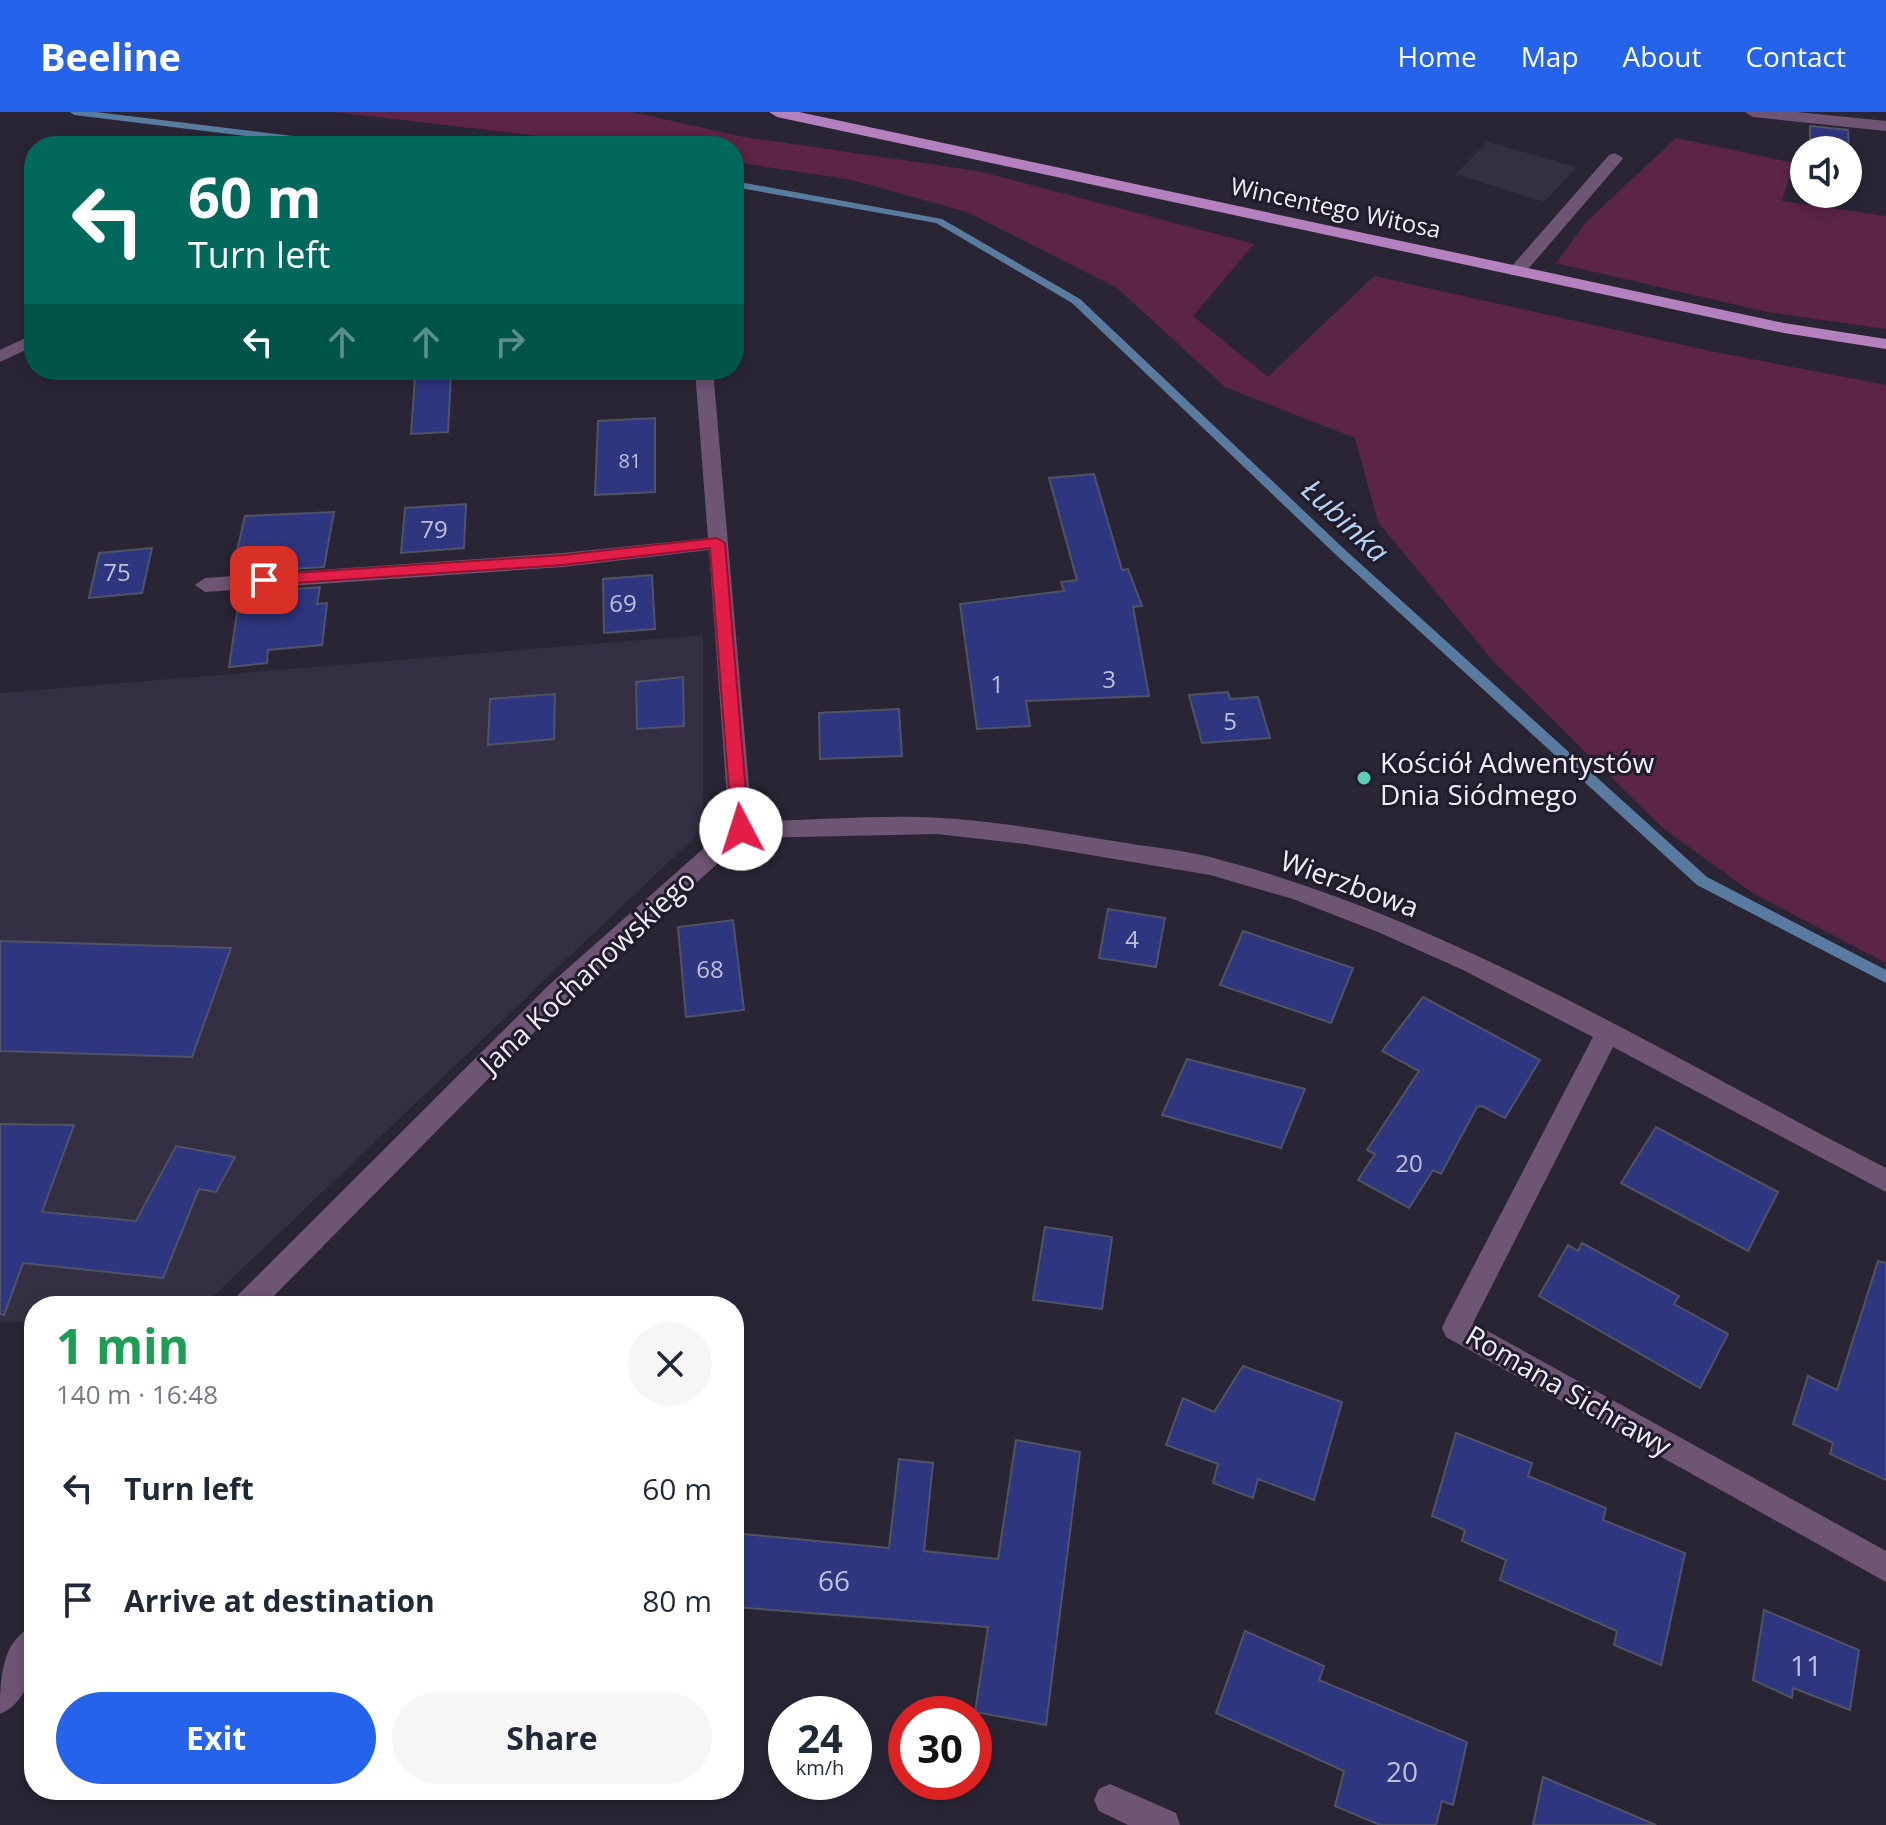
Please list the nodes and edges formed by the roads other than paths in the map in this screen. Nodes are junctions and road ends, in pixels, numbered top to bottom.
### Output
1 (777, 112) edge
2 (1753, 112) edge
3 (1886, 126) edge
4 (1615, 158) dead end
5 (1517, 271) junction
6 (24, 344) edge
7 (1886, 344) edge
8 (0, 357) edge
9 (705, 380) edge
10 (717, 543) junction
11 (205, 585) dead end
12 (741, 829) junction
13 (1608, 1032) junction
14 (1886, 1181) edge
15 (256, 1296) edge
16 (1886, 1567) edge
17 (24, 1658) edge
18 (0, 1698) edge
19 (1110, 1800) dead end
20 (1164, 1825) edge

1 - 5 main road, Wincentego Witosa
2 - 3 street
4 - 5 street
5 - 7 main road, Wincentego Witosa
6 - 8 street
9 - 10 street
10 - 11 street
10 - 12 street
12 - 13 street, Wierzbowa
12 - 15 street, Jana Kochanowskiego
13 - 14 street, Wierzbowa
13 - 16 street, Romana Sichrawy
17 - 18 street
19 - 20 street

